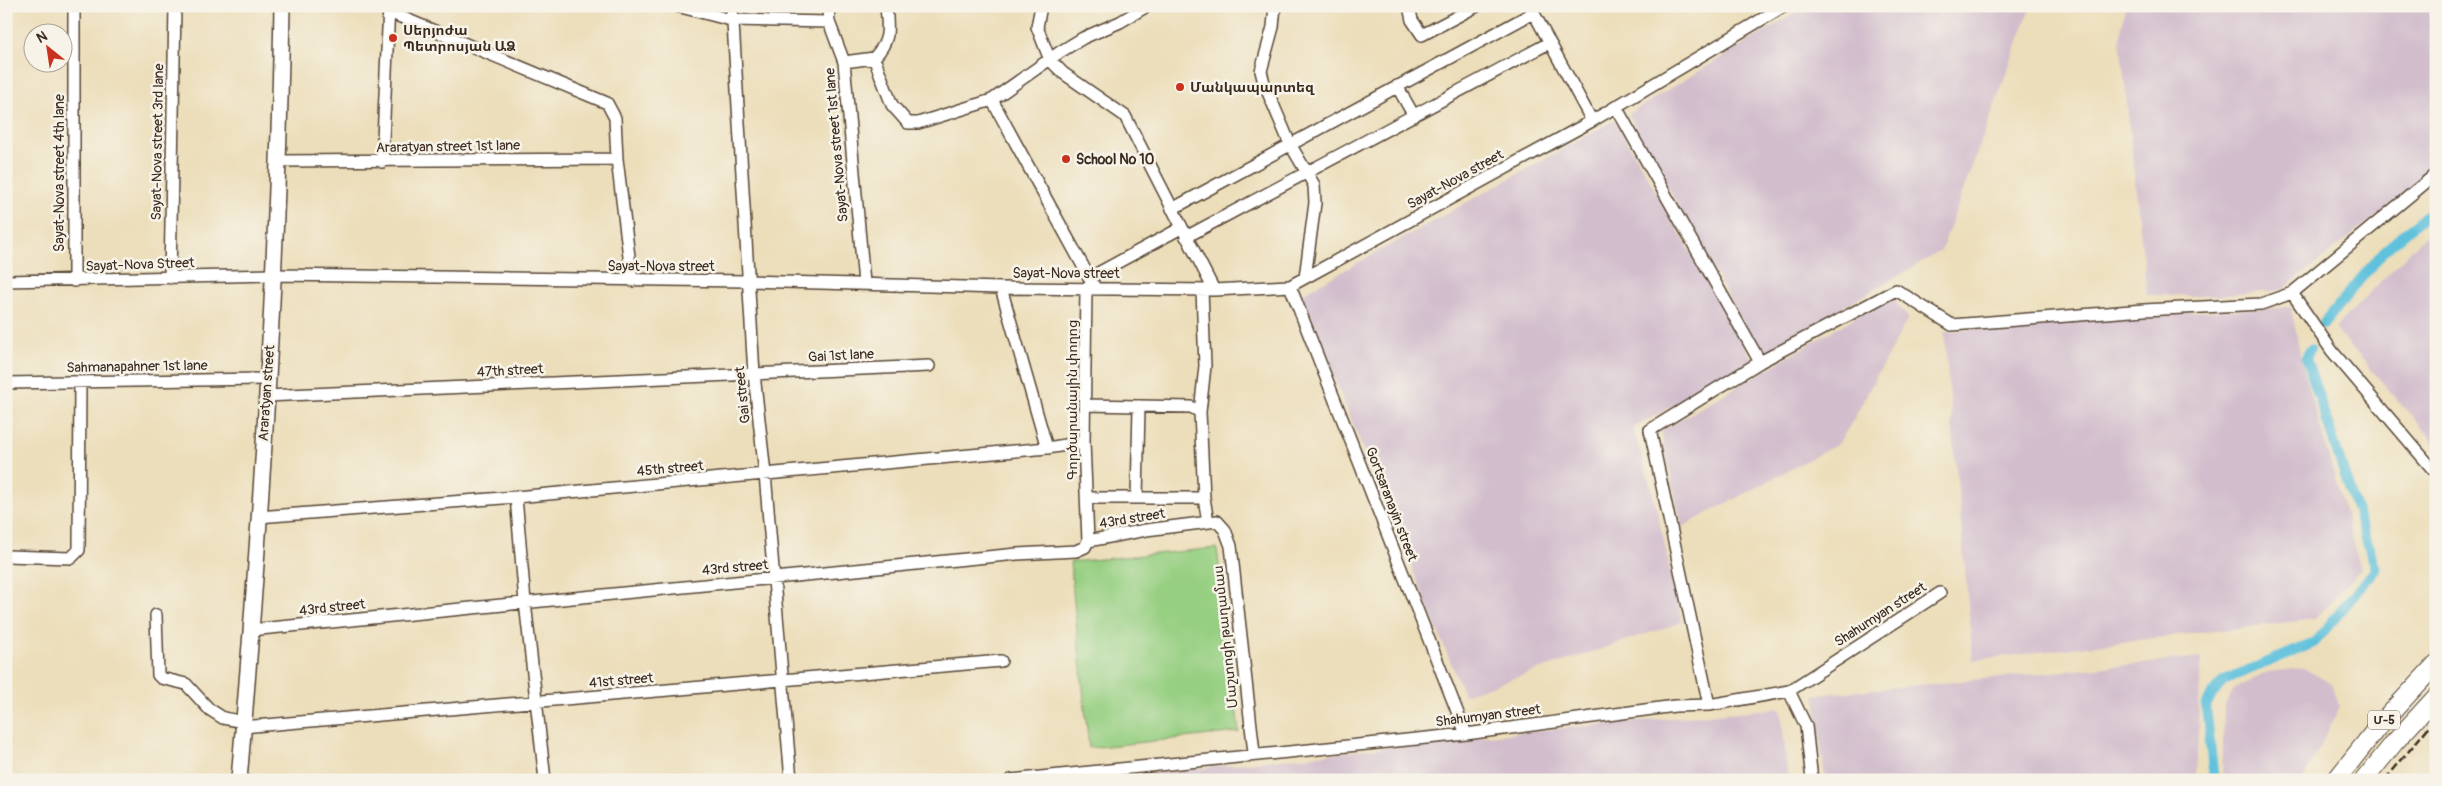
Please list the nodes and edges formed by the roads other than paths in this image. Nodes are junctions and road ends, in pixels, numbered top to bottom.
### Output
1 (74, 6) edge
2 (175, 6) edge
3 (282, 6) edge
4 (676, 6) edge
5 (732, 6) edge
6 (828, 6) edge
7 (886, 6) edge
8 (1041, 6) edge
9 (1147, 6) edge
10 (1275, 6) edge
11 (1409, 6) edge
12 (1477, 6) edge
13 (1784, 6) edge
14 (389, 9) edge
15 (1532, 9) edge
16 (731, 20) junction
17 (829, 22) junction
18 (1549, 43) junction
19 (874, 58) junction
20 (1050, 60) junction
21 (844, 62) junction
22 (1397, 86) junction
23 (992, 100) junction
24 (1616, 107) junction
25 (1414, 116) junction
26 (1592, 121) junction
27 (1290, 144) junction
28 (617, 159) junction
29 (279, 161) junction
30 (382, 162) junction
31 (1308, 172) junction
32 (2436, 174) edge
33 (1172, 209) junction
34 (1184, 232) junction
35 (274, 275) junction
36 (170, 278) junction
37 (1305, 278) junction
38 (6, 281) edge
39 (74, 281) junction
40 (632, 281) junction
41 (748, 281) junction
42 (864, 283) junction
43 (1090, 285) junction
44 (1290, 286) junction
45 (1001, 288) junction
46 (1202, 290) junction
47 (1214, 290) junction
48 (2292, 293) junction
49 (1760, 362) junction
50 (929, 366) dead end
51 (754, 374) junction
52 (268, 379) junction
53 (80, 382) junction
54 (6, 383) edge
55 (266, 396) junction
56 (1086, 405) junction
57 (1138, 406) junction
58 (1200, 412) junction
59 (1084, 442) junction
60 (1046, 448) junction
61 (2436, 473) edge
62 (765, 474) junction
63 (516, 497) junction
64 (1088, 498) junction
65 (1137, 498) junction
66 (1204, 498) junction
67 (258, 517) junction
68 (1212, 521) junction
69 (1088, 541) junction
70 (6, 556) edge
71 (773, 579) junction
72 (1940, 593) dead end
73 (525, 602) junction
74 (156, 614) dead end
75 (250, 630) junction
76 (1001, 661) dead end
77 (2436, 664) edge
78 (783, 680) junction
79 (1789, 691) junction
80 (2436, 697) edge
81 (536, 703) junction
82 (1709, 705) junction
83 (243, 724) junction
84 (1466, 734) junction
85 (1254, 753) junction
86 (239, 780) edge
87 (545, 780) edge
88 (792, 780) edge
89 (1011, 780) edge
90 (1812, 780) edge
91 (2336, 780) edge
92 (2364, 780) edge

1 - 39 street, Sayat-Nova street 4th lane
2 - 36 street, Sayat-Nova street 3rd lane
3 - 29 main road, Araratyan street
4 - 16 street
5 - 16 street, Gai street
6 - 17 street, Sayat-Nova street 1st lane
7 - 19 street
8 - 20 street
9 - 20 street
10 - 27 street
11 - 12 street
13 - 24 street, Sayat-Nova street
14 - 28 street
14 - 30 street
15 - 18 street
15 - 22 street
16 - 17 street
16 - 41 street, Gai street
17 - 21 street, Sayat-Nova street 1st lane
18 - 25 street
18 - 26 street
19 - 21 street
19 - 23 street
20 - 23 street
20 - 33 street
21 - 42 street, Sayat-Nova street 1st lane
22 - 25 street
22 - 27 street
23 - 43 street
24 - 26 street, Sayat-Nova street
24 - 49 street
25 - 31 street
26 - 37 street, Sayat-Nova street
27 - 31 street
27 - 33 street
28 - 30 street, Araratyan street 1st lane
28 - 40 street
29 - 30 street, Araratyan street 1st lane
29 - 35 main road, Araratyan street
31 - 34 street
31 - 37 street
32 - 48 street
33 - 34 street
34 - 43 street
34 - 47 street
35 - 36 street, Sayat-Nova Street
35 - 40 street, Sayat-Nova street
35 - 52 main road, Araratyan street
36 - 39 street, Sayat-Nova Street
37 - 44 street, Sayat-Nova street
38 - 39 street, Sayat-Nova Street
40 - 41 street, Sayat-Nova street
41 - 42 street, Sayat-Nova street
41 - 51 street, Gai street
42 - 45 street, Sayat-Nova street
43 - 45 street, Sayat-Nova street
43 - 46 street, Sayat-Nova street
43 - 56 street, Գործարանային փողոց
44 - 47 street, Sayat-Nova street
44 - 84 street, Gortsaranayin street
45 - 60 street
46 - 47 street, Sayat-Nova street
46 - 58 street
48 - 49 street
48 - 61 street
49 - 82 street
50 - 51 street, Gai 1st lane
51 - 55 street, 47th street
51 - 62 street, Gai street
52 - 53 street, Sahmanapahner 1st lane
52 - 55 main road, Araratyan street
53 - 54 street, Sahmanapahner 1st lane
53 - 70 street
55 - 67 main road, Araratyan street
56 - 57 street
56 - 59 street, Գործարանային փողոց
57 - 58 street
57 - 65 street
58 - 66 street
59 - 60 street, 45th street
59 - 64 street, Գործարանային փողոց
60 - 62 street, 45th street
62 - 63 street, 45th street
62 - 71 street, Gai street
63 - 67 street, 45th street
63 - 73 street
64 - 65 street
64 - 69 street, Գործարանային փողոց
65 - 66 street
66 - 68 street
67 - 75 main road, Araratyan street
68 - 69 street, 43rd street
68 - 85 street, Մաշտոցի թաղամաս
69 - 71 street, 43rd street
71 - 73 street, 43rd street
71 - 78 street, Gai street
72 - 79 street, Shahumyan street
73 - 75 street, 43rd street
73 - 81 street
74 - 83 street, 41st street
75 - 83 main road, Araratyan street
76 - 78 street, 41st street
77 - 91 highway, Մ-5
78 - 81 street, 41st street
78 - 88 street, Gai street
79 - 82 street, Shahumyan street
79 - 90 street
80 - 92 highway, Մ-5
81 - 83 street, 41st street
81 - 87 street
82 - 84 street, Shahumyan street
83 - 86 main road, Araratyan street
84 - 85 street, Shahumyan street
85 - 89 street, Shahumyan street

